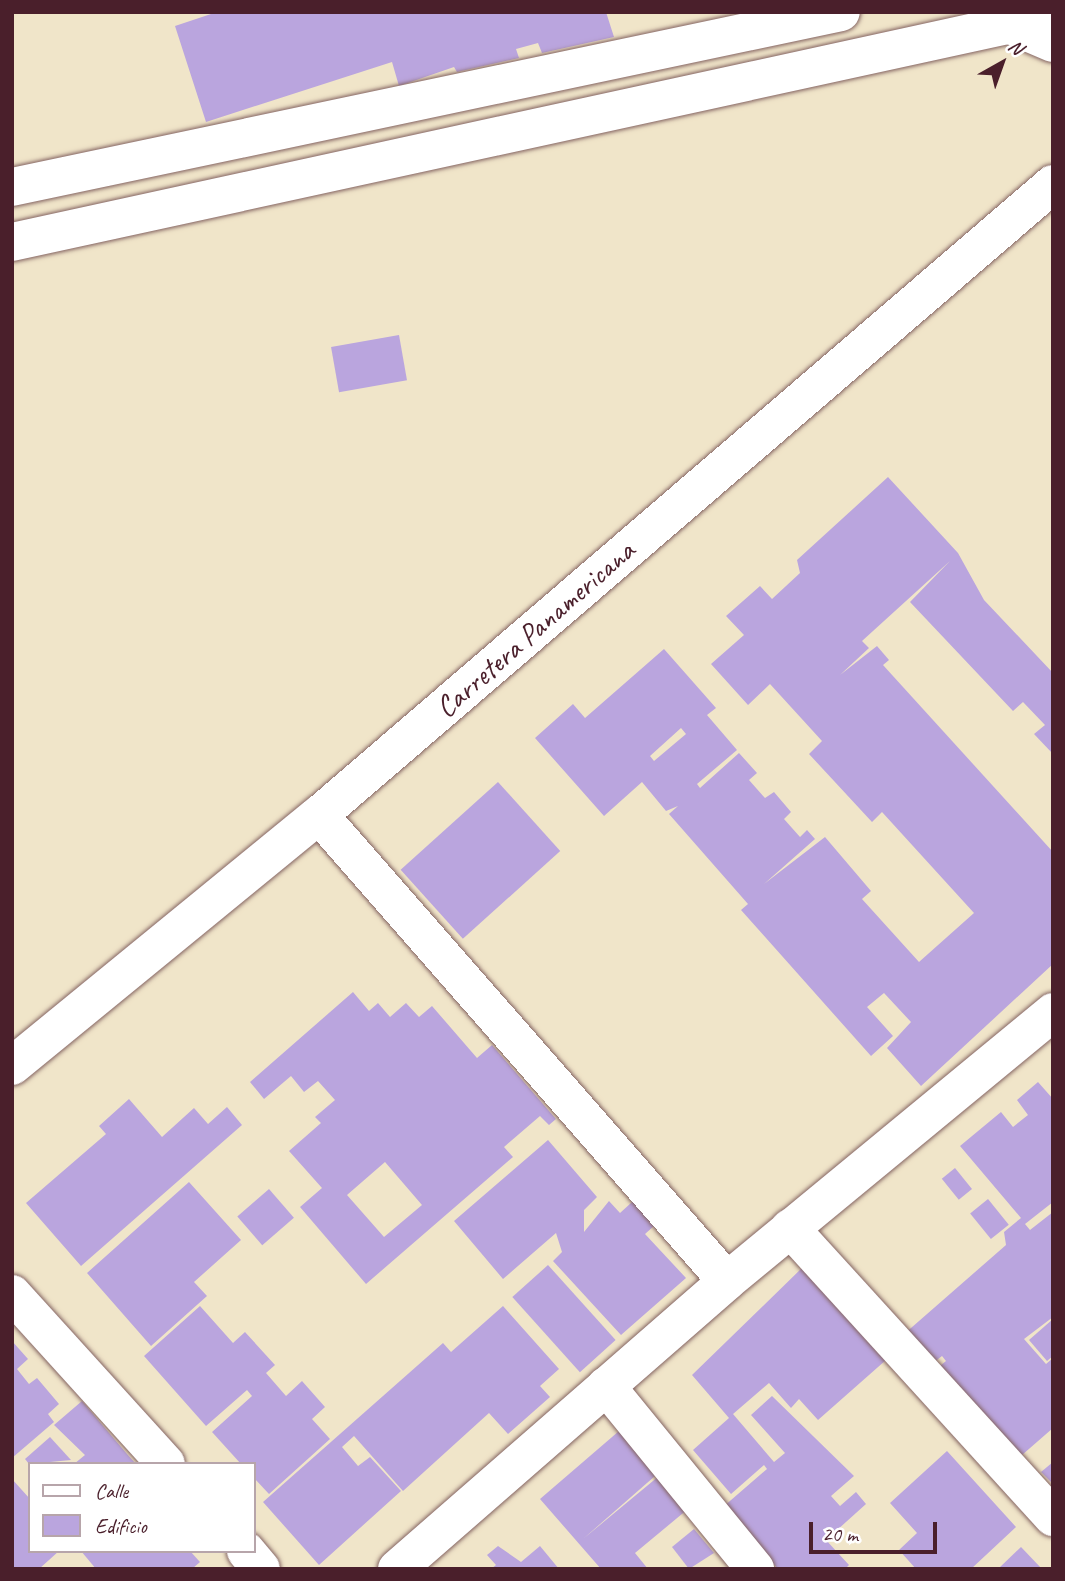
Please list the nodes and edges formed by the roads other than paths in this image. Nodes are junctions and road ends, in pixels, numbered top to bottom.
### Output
1 (841, 12) edge
2 (1053, 15) edge
3 (1006, 23) junction
4 (1053, 43) edge
5 (1053, 184) edge
6 (12, 187) edge
7 (12, 242) edge
8 (318, 815) junction
9 (1053, 1012) edge
10 (12, 1066) edge
11 (790, 1228) junction
12 (727, 1281) junction
13 (12, 1294) edge
14 (606, 1386) junction
15 (164, 1462) edge
16 (1053, 1517) edge
17 (248, 1553) edge
18 (261, 1569) edge
19 (397, 1569) edge
20 (755, 1569) edge

1 - 6 street
2 - 3 street
3 - 4 street
3 - 7 street
5 - 8 street, Carretera Panamericana
8 - 10 street, Carretera Panamericana
8 - 12 street
9 - 11 street
11 - 12 street
11 - 16 street
12 - 14 street
13 - 15 street
14 - 19 street
14 - 20 street
17 - 18 street

